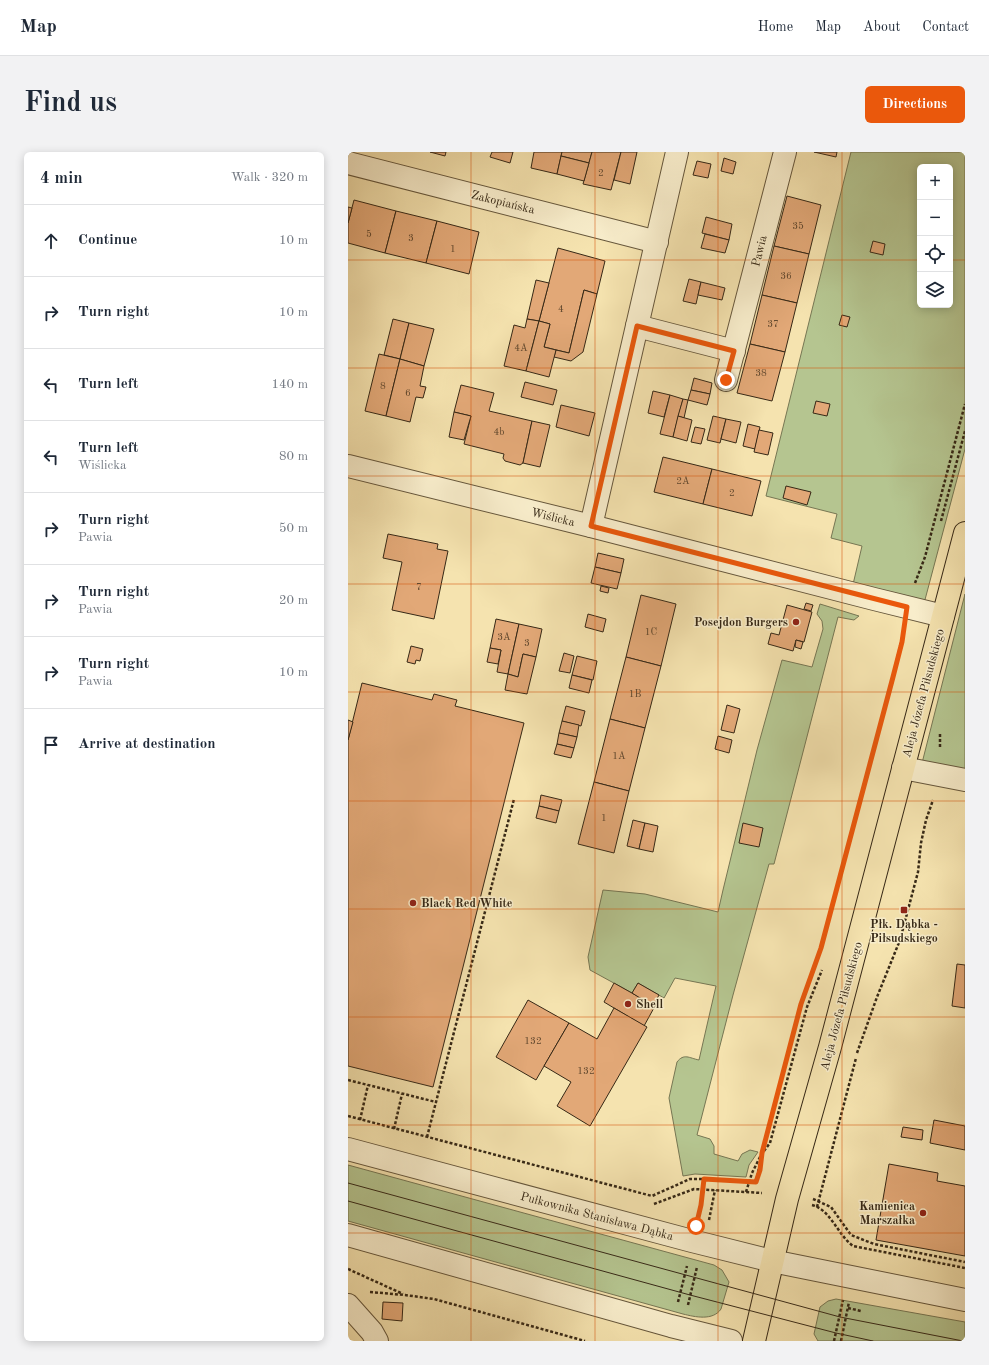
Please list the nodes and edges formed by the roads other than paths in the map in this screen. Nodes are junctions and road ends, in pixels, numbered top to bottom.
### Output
1 (678, 152) edge
2 (785, 152) edge
3 (348, 163) edge
4 (657, 242) junction
5 (637, 326) junction
6 (734, 351) junction
7 (726, 380) dead end
8 (348, 466) edge
9 (591, 526) junction
10 (965, 532) edge
11 (943, 616) junction
12 (903, 768) junction
13 (965, 780) edge
14 (348, 1149) edge
15 (348, 1235) edge
16 (772, 1261) junction
17 (965, 1300) edge
18 (348, 1305) edge
19 (377, 1341) edge
20 (731, 1341) edge
21 (754, 1341) edge

1 - 4 street
2 - 6 street, Pawia
3 - 4 street, Zakopiańska
4 - 5 street
5 - 6 street
5 - 9 street
6 - 7 street, Pawia
8 - 9 street, Wiślicka
9 - 11 street, Wiślicka
10 - 11 main road, Aleja Józefa Piłsudskiego
11 - 12 main road, Aleja Józefa Piłsudskiego
12 - 13 street
12 - 16 main road, Aleja Józefa Piłsudskiego
14 - 16 street, Pułkownika Stanisława Dąbka
15 - 20 street
16 - 17 street, Pułkownika Stanisława Dąbka
16 - 21 main road, Aleja Józefa Piłsudskiego
18 - 19 street

